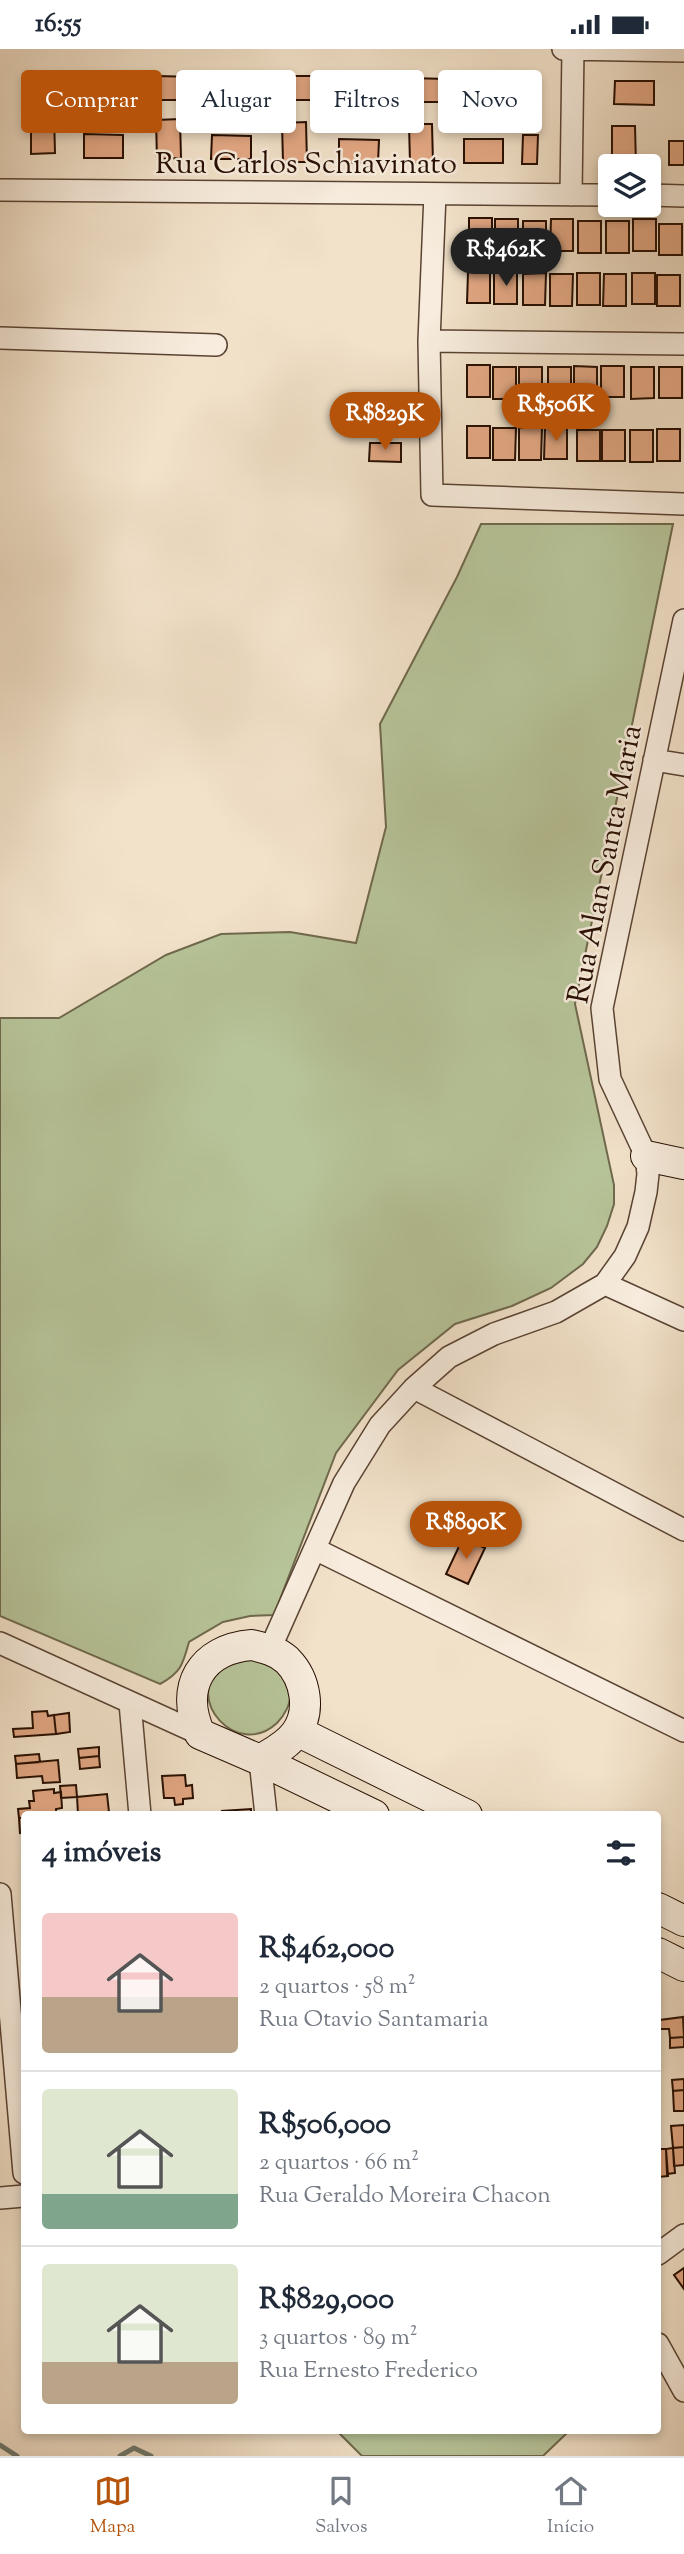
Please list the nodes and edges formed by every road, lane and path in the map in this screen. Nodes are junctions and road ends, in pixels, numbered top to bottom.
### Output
1 (563, 49) edge
2 (573, 49) edge
3 (684, 51) edge
4 (0, 190) edge
5 (435, 194) junction
6 (571, 195) junction
7 (598, 195) edge
8 (661, 195) edge
9 (684, 196) edge
10 (0, 338) edge
11 (429, 341) junction
12 (684, 344) edge
13 (216, 345) dead end
14 (684, 503) edge
15 (684, 620) edge
16 (654, 760) junction
17 (684, 765) edge
18 (646, 1156) junction
19 (684, 1164) edge
20 (605, 1284) junction
21 (684, 1320) edge
22 (414, 1388) junction
23 (684, 1530) edge
24 (315, 1549) junction
25 (0, 1643) edge
26 (270, 1649) junction
27 (130, 1703) junction
28 (297, 1731) junction
29 (684, 1731) edge
30 (200, 1734) junction
31 (260, 1760) junction
32 (140, 1811) edge
33 (266, 1811) edge
34 (365, 1811) edge
35 (459, 1811) edge
36 (0, 1893) edge
37 (661, 1910) edge
38 (684, 1921) edge
39 (661, 1954) edge
40 (684, 1966) edge
41 (21, 2138) edge
42 (21, 2196) edge
43 (0, 2198) edge
44 (684, 2235) edge
45 (661, 2253) edge
46 (661, 2350) edge
47 (684, 2392) edge

1 - 2 street
2 - 3 street
2 - 6 street
4 - 5 street, Rua Carlos Schiavinato
5 - 6 street, Rua Carlos Schiavinato
5 - 11 street
6 - 7 street, Rua Carlos Schiavinato
8 - 9 street
10 - 13 street
11 - 12 street
11 - 14 street
15 - 16 street, Rua Alan Santa Maria
16 - 17 street
16 - 18 street, Rua Alan Santa Maria
18 - 19 street
18 - 20 street
20 - 21 street
20 - 22 street
22 - 23 street
22 - 24 street
24 - 26 street
24 - 29 street
25 - 27 street
26 - 28 street
26 - 30 street
27 - 30 street
27 - 32 street
28 - 31 street
28 - 35 street
30 - 31 street
31 - 33 street
31 - 34 street
36 - 41 street
37 - 38 street
39 - 40 street
42 - 43 street
44 - 45 street
46 - 47 street

